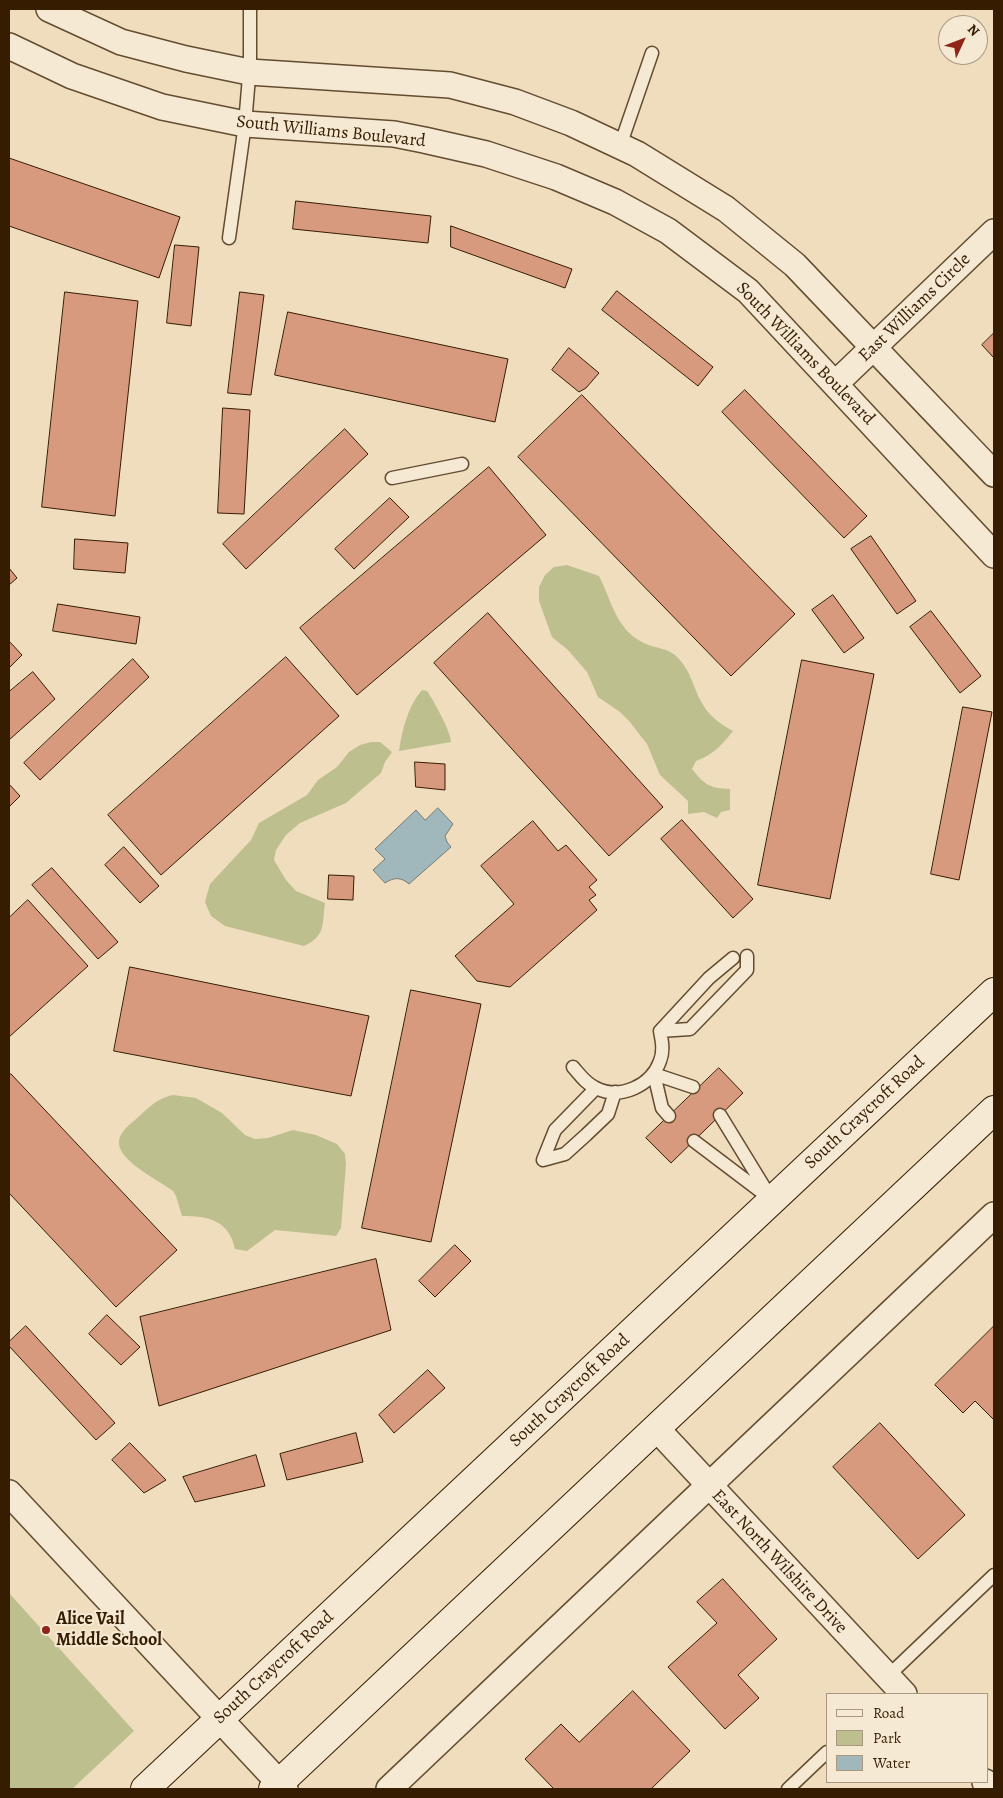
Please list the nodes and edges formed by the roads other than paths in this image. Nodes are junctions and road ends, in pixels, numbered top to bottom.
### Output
1 (49, 9) edge
2 (250, 9) edge
3 (9, 46) edge
4 (652, 53) dead end
5 (249, 72) junction
6 (245, 124) junction
7 (620, 146) junction
8 (994, 232) edge
9 (229, 238) dead end
10 (874, 347) junction
11 (835, 384) junction
12 (462, 464) dead end
13 (994, 474) edge
14 (392, 478) dead end
15 (994, 555) edge
16 (747, 956) dead end
17 (733, 958) dead end
18 (994, 992) edge
19 (660, 1031) junction
20 (573, 1067) dead end
21 (654, 1074) junction
22 (693, 1087) dead end
23 (596, 1088) junction
24 (615, 1092) junction
25 (994, 1110) edge
26 (720, 1115) dead end
27 (669, 1116) dead end
28 (694, 1141) dead end
29 (772, 1200) junction
30 (994, 1215) edge
31 (656, 1428) junction
32 (708, 1486) junction
33 (9, 1493) edge
34 (994, 1575) edge
35 (894, 1688) edge
36 (220, 1719) junction
37 (826, 1753) edge
38 (279, 1787) edge
39 (145, 1789) edge
40 (389, 1789) edge
41 (788, 1789) edge

1 - 5 street
2 - 5 lane
3 - 6 street, South Williams Boulevard
4 - 7 lane
5 - 6 lane
5 - 7 street
6 - 9 lane
6 - 11 street, South Williams Boulevard
7 - 10 street
8 - 10 street, East Williams Circle
10 - 11 street, East Williams Circle
10 - 13 street
11 - 15 street, South Williams Boulevard
12 - 14 lane
16 - 19 lane
17 - 19 lane
18 - 29 main road, South Craycroft Road
19 - 21 lane
20 - 23 lane
21 - 22 lane
21 - 24 lane
21 - 27 lane
23 - 24 lane
23 - 24 lane
25 - 31 main road
26 - 29 lane
28 - 29 lane
29 - 36 main road, South Craycroft Road
30 - 32 street
31 - 32 street, East North Wilshire Drive
31 - 38 main road
32 - 35 street, East North Wilshire Drive
32 - 40 street
33 - 36 street
34 - 35 lane
36 - 38 street
36 - 39 main road, South Craycroft Road
37 - 41 lane

